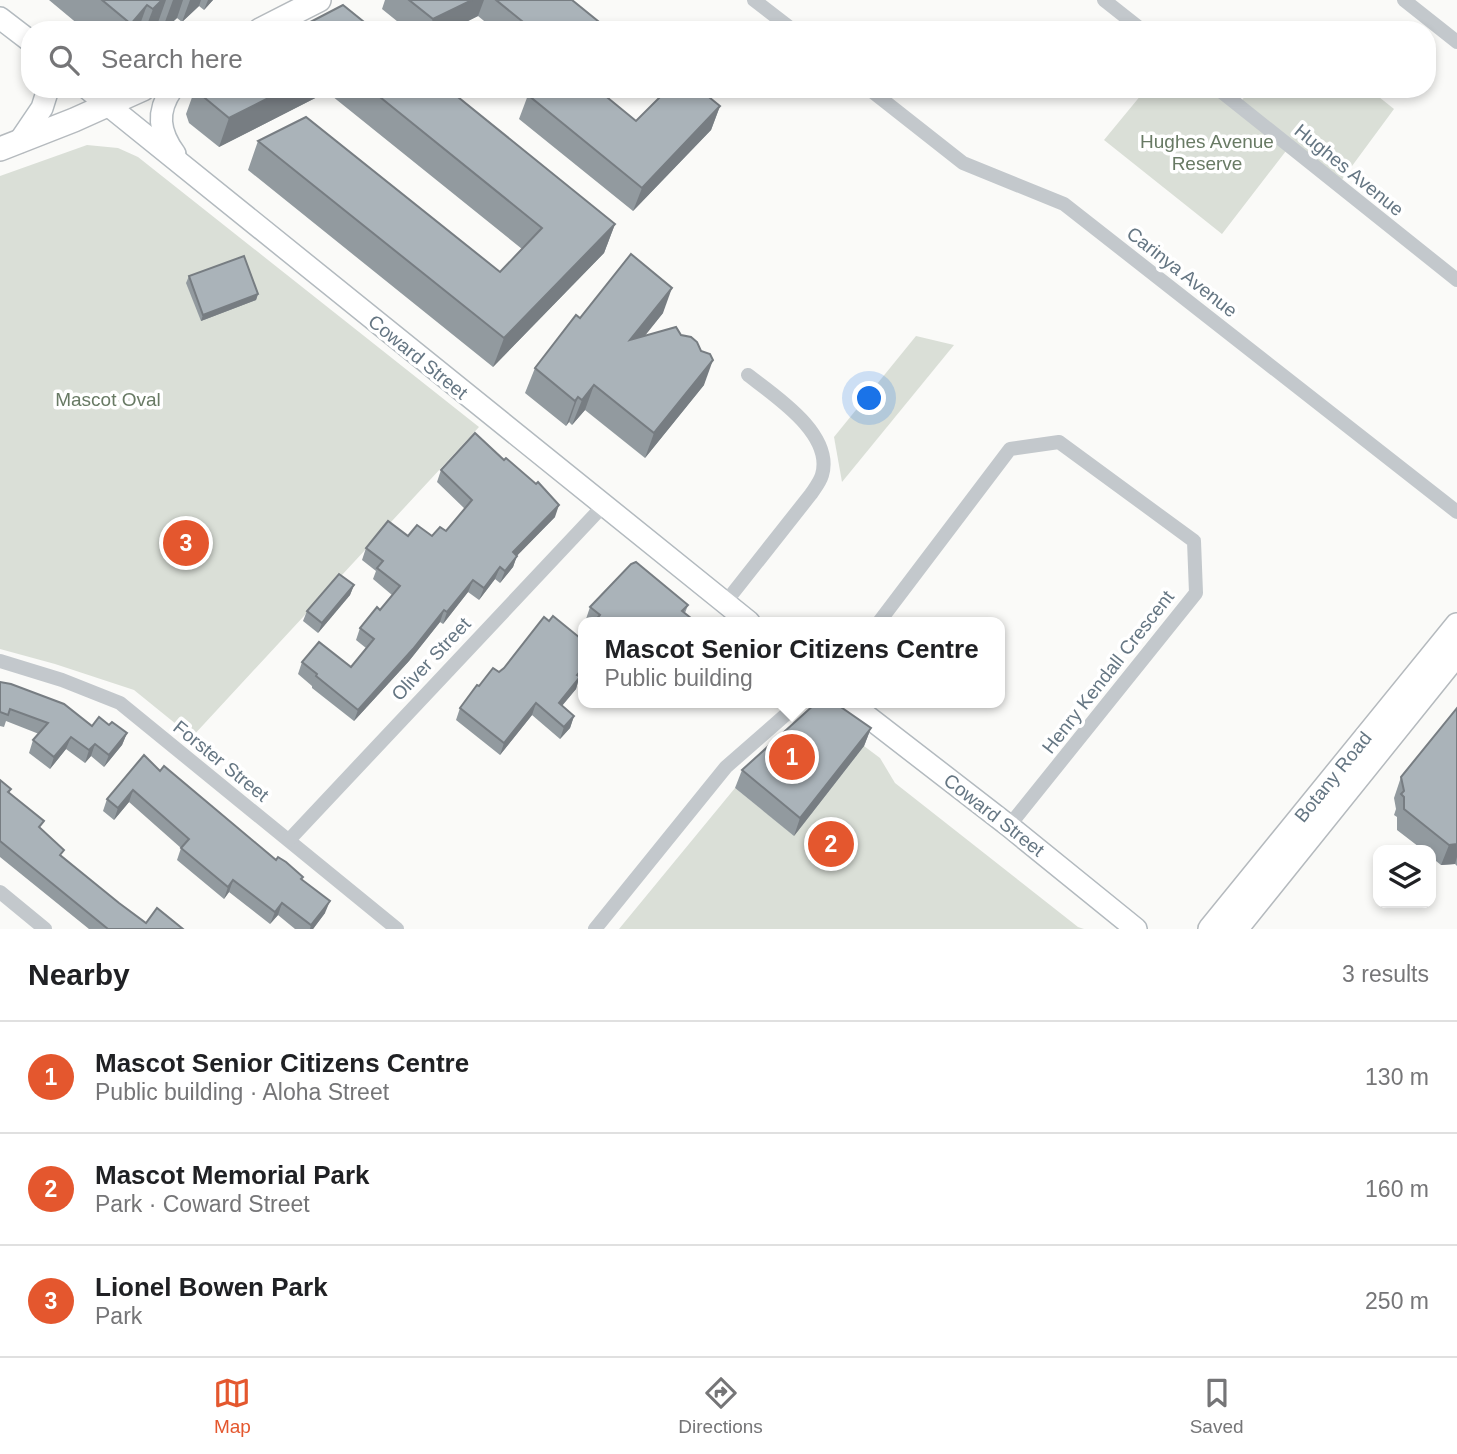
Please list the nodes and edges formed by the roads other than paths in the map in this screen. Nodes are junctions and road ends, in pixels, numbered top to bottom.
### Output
1 (318, 0) edge
2 (754, 0) edge
3 (1104, 0) edge
4 (1404, 0) edge
5 (0, 18) edge
6 (277, 21) edge
7 (781, 21) edge
8 (1131, 21) edge
9 (1431, 21) edge
10 (1436, 25) edge
11 (21, 35) edge
12 (1457, 41) edge
13 (45, 98) edge
14 (99, 98) edge
15 (124, 98) edge
16 (167, 98) edge
17 (880, 98) edge
18 (1229, 98) edge
19 (108, 106) junction
20 (9, 145) edge
21 (184, 167) junction
22 (1457, 280) edge
23 (748, 375) dead end
24 (603, 506) junction
25 (1457, 512) edge
26 (725, 603) junction
27 (743, 617) edge
28 (883, 617) edge
29 (1457, 625) edge
30 (1457, 654) edge
31 (0, 661) edge
32 (793, 708) edge
33 (856, 708) edge
34 (1009, 826) junction
35 (289, 840) junction
36 (0, 892) edge
37 (45, 929) edge
38 (397, 929) edge
39 (595, 929) edge
40 (1136, 929) edge
41 (1210, 929) edge
42 (1236, 929) edge

1 - 6 main road
2 - 7 street
3 - 8 street
4 - 9 street
5 - 11 street
10 - 12 street
13 - 20 street
14 - 19 street, Coward Street
15 - 19 main road
16 - 21 street
17 - 25 street, Carinya Avenue
18 - 22 street, Hughes Avenue
19 - 20 main road
19 - 21 street, Coward Street
21 - 24 street, Coward Street
23 - 26 street
24 - 26 street, Coward Street
24 - 35 street, Oliver Street
26 - 27 street, Coward Street
28 - 34 street, Henry Kendall Crescent
29 - 41 main road, Botany Road
30 - 42 main road, Botany Road
31 - 35 street, Forster Street
32 - 39 street
33 - 34 street, Coward Street
34 - 40 street, Coward Street
35 - 38 street, Forster Street
36 - 37 street

